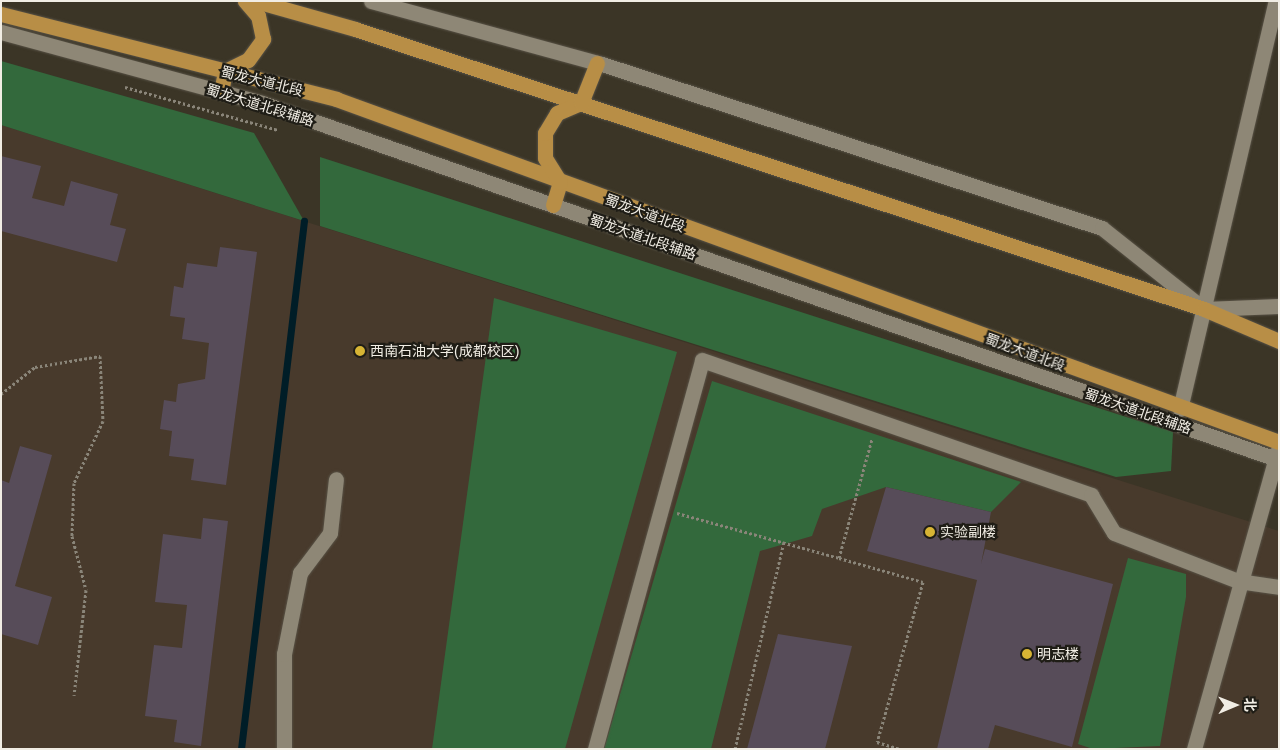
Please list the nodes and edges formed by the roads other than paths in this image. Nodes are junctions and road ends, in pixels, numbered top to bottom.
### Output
1 (245, 1) edge
2 (256, 1) edge
3 (371, 1) edge
4 (1276, 1) edge
5 (1, 14) edge
6 (1, 32) edge
7 (596, 63) junction
8 (226, 71) junction
9 (221, 92) junction
10 (581, 103) junction
11 (560, 182) junction
12 (553, 205) junction
13 (1279, 306) edge
14 (1204, 309) junction
15 (1279, 341) edge
16 (1180, 409) junction
17 (1279, 442) edge
18 (1278, 455) edge
19 (336, 479) dead end
20 (1238, 581) junction
21 (1279, 587) edge
22 (284, 749) edge
23 (595, 749) edge
24 (1194, 749) edge

1 - 8 main road
2 - 10 main road
3 - 7 street
4 - 14 street
5 - 8 main road, 蜀龙大道北段
6 - 9 street, 蜀龙大道北段辅路
7 - 10 main road
7 - 14 street
8 - 9 main road
8 - 11 main road, 蜀龙大道北段
9 - 12 street, 蜀龙大道北段辅路
10 - 11 main road
10 - 14 main road
11 - 12 main road
11 - 16 main road, 蜀龙大道北段
12 - 18 street, 蜀龙大道北段辅路
13 - 14 street
14 - 15 main road
14 - 16 street
16 - 17 main road, 蜀龙大道北段
18 - 20 street
19 - 22 street
20 - 21 street
20 - 23 street
20 - 24 street

